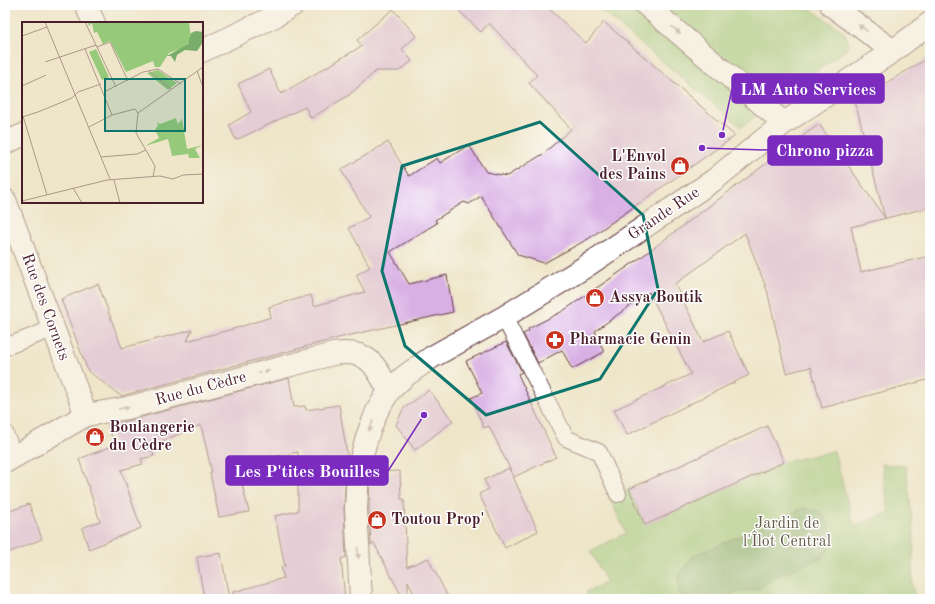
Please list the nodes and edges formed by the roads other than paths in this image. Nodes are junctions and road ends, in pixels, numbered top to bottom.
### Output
1 (86, 5) edge
2 (293, 5) edge
3 (646, 5) edge
4 (831, 5) edge
5 (270, 11) edge
6 (94, 22) edge
7 (930, 23) edge
8 (203, 50) edge
9 (893, 51) junction
10 (784, 123) junction
11 (22, 136) edge
12 (5, 144) edge
13 (5, 200) edge
14 (504, 318) junction
15 (52, 329) junction
16 (5, 347) edge
17 (389, 391) junction
18 (86, 415) junction
19 (5, 433) edge
20 (10, 459) edge
21 (618, 494) dead end
22 (361, 599) edge

1 - 6 street
2 - 5 street
3 -> 10 street
9 -> 4 street
5 - 8 street
7 - 9 street, Grande Rue
9 - 10 street, Grande Rue
10 - 14 street, Grande Rue
11 - 12 street
13 - 15 street, Rue des Cornets
14 - 17 street, Grande Rue
14 - 21 lane
15 - 16 lane
15 - 18 street, Rue des Cornets
18 -> 17 street, Rue du Cèdre
17 -> 22 street, Grande Rue
18 - 20 street, Rue du Cèdre
19 - 20 lane

